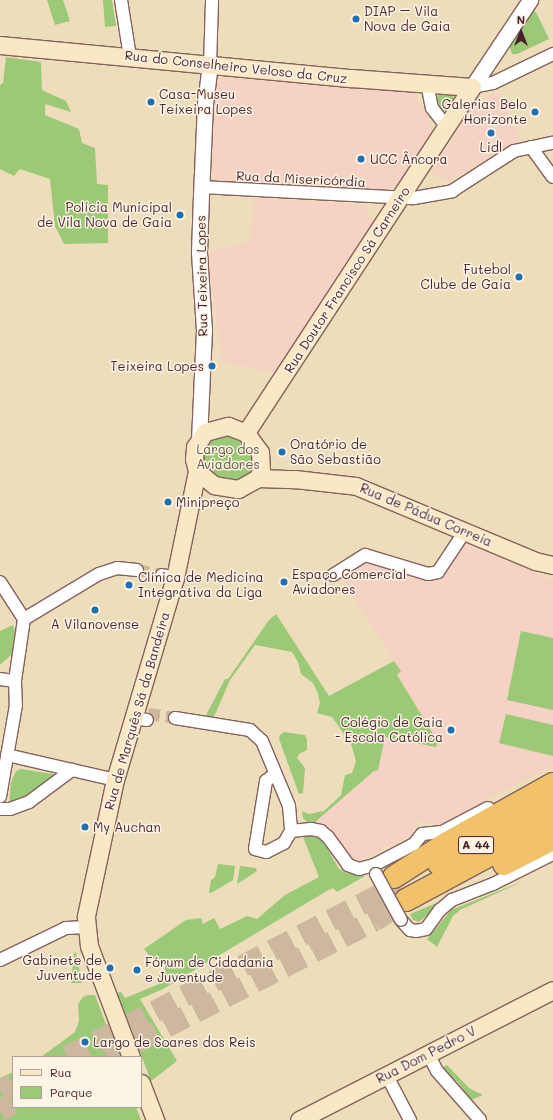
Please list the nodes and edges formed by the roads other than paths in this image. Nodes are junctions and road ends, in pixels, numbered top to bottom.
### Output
1 (120, 0) edge
2 (212, 0) edge
3 (530, 0) edge
4 (0, 45) edge
5 (553, 54) edge
6 (130, 57) junction
7 (210, 65) junction
8 (427, 83) junction
9 (472, 87) junction
10 (446, 126) junction
11 (553, 143) edge
12 (531, 147) junction
13 (553, 177) edge
14 (201, 187) junction
15 (400, 198) junction
16 (246, 433) junction
17 (199, 440) junction
18 (261, 461) junction
19 (198, 471) junction
20 (258, 478) junction
21 (295, 479) junction
22 (214, 486) junction
23 (192, 502) junction
24 (466, 531) junction
25 (553, 566) edge
26 (137, 570) tunnel mouth
27 (333, 575) dead end
28 (0, 582) edge
29 (24, 619) junction
30 (0, 679) edge
31 (16, 681) junction
32 (174, 721) tunnel mouth
33 (7, 756) junction
34 (72, 770) junction
35 (275, 774) junction
36 (553, 774) edge
37 (115, 780) junction
38 (553, 784) edge
39 (0, 797) edge
40 (553, 804) edge
41 (0, 809) edge
42 (553, 821) edge
43 (291, 831) junction
44 (553, 839) edge
45 (553, 854) edge
46 (394, 890) junction
47 (86, 928) junction
48 (0, 960) edge
49 (553, 990) edge
50 (428, 1054) junction
51 (131, 1056) edge
52 (387, 1076) junction
53 (142, 1086) edge
54 (155, 1120) edge
55 (300, 1120) edge
56 (410, 1120) edge
57 (480, 1120) edge

1 - 6 street
2 - 7 street
3 - 9 street
4 - 6 main road, Rua do Conselheiro Veloso da Cruz
5 - 9 street
6 - 7 main road, Rua do Conselheiro Veloso da Cruz
7 - 8 main road, Rua do Conselheiro Veloso da Cruz
7 - 14 street, Rua Teixeira Lopes
8 - 9 main road, Rua do Conselheiro Veloso da Cruz
8 - 10 street
9 - 10 main road, Rua Doutor Francisco Sá Carneiro
10 - 15 main road, Rua Doutor Francisco Sá Carneiro
11 - 12 street, Rua da Misericórdia
12 - 13 street
12 - 15 street, Rua da Misericórdia
14 - 15 street, Rua da Misericórdia
14 - 17 street, Rua Teixeira Lopes
15 - 16 main road, Rua Doutor Francisco Sá Carneiro
16 - 17 main road
16 - 18 main road
17 - 19 main road
18 - 20 main road
18 - 21 main road, Rua de Pádua Correia
19 - 22 main road
19 - 23 main road, Rua de Marquês Sá da Bandeira
20 - 21 main road, Rua de Pádua Correia
20 - 22 main road
21 - 24 main road, Rua de Pádua Correia
22 - 23 main road
23 - 37 main road, Rua de Marquês Sá da Bandeira
24 - 25 main road, Rua de Pádua Correia
24 - 27 street
26 - 29 street
28 - 29 street
29 - 31 street
30 - 31 street
31 - 33 street
32 - 35 street
33 - 34 street
33 - 39 street
34 - 37 street
34 - 41 street
35 - 43 street
35 - 43 street
36 - 46 street
37 - 47 main road, Rua de Marquês Sá da Bandeira
38 - 46 highway
40 - 46 highway, A 44
42 - 46 highway, A 44
43 - 46 street
44 - 46 highway
45 - 46 street
47 - 48 street
47 - 51 main road, Rua de Marquês Sá da Bandeira
49 - 50 main road, Rua Dom Pedro V
50 - 52 main road, Rua Dom Pedro V
50 - 57 street
52 - 55 main road, Rua Dom Pedro V
52 - 56 street
53 - 54 main road

